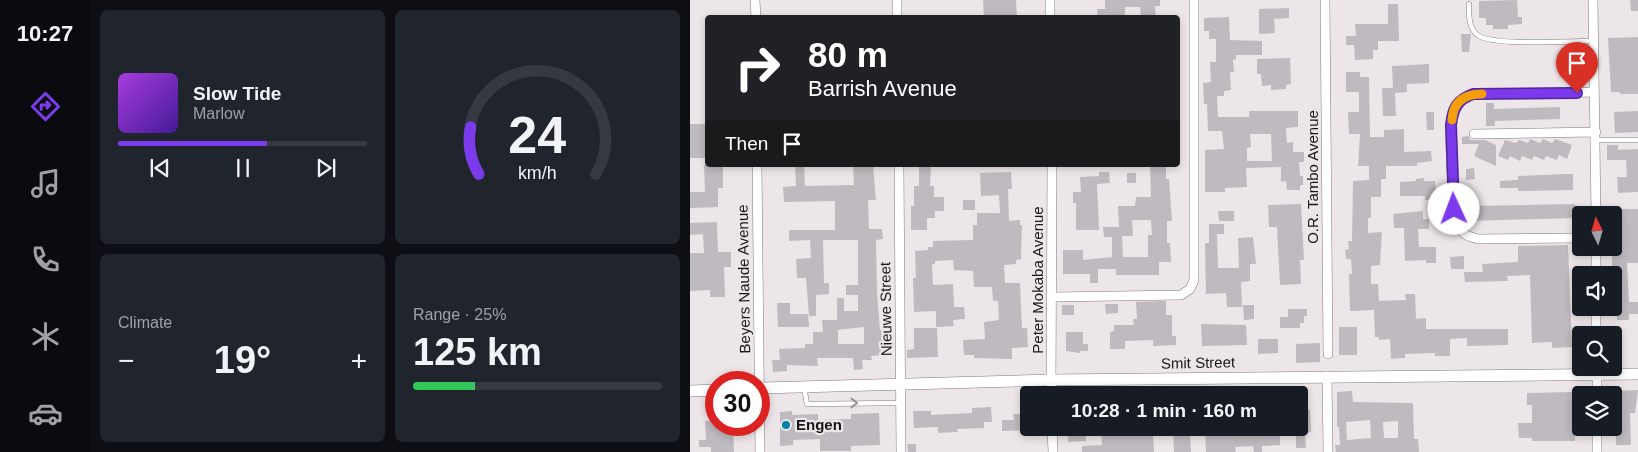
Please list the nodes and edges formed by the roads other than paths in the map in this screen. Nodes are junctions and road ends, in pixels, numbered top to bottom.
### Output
1 (755, 0) edge
2 (897, 0) edge
3 (1050, 0) edge
4 (1194, 0) edge
5 (1326, 0) edge
6 (1593, 0) edge
7 (1468, 4) dead end
8 (756, 15) edge
9 (897, 15) edge
10 (1050, 15) edge
11 (1594, 41) junction
12 (1594, 92) junction
13 (1474, 134) dead end
14 (1596, 136) junction
15 (1638, 140) edge
16 (757, 167) edge
17 (899, 167) edge
18 (1052, 167) edge
19 (1596, 206) edge
20 (1572, 238) edge
21 (1053, 297) junction
22 (1328, 354) dead end
23 (759, 371) edge
24 (1572, 371) edge
25 (1622, 373) edge
26 (1638, 374) edge
27 (1327, 376) junction
28 (1051, 380) junction
29 (901, 384) junction
30 (1051, 386) edge
31 (804, 387) junction
32 (770, 388) edge
33 (705, 390) edge
34 (690, 391) edge
35 (901, 403) junction
36 (760, 436) edge
37 (1052, 436) edge
38 (1597, 436) edge
39 (760, 452) edge
40 (901, 452) edge
41 (1053, 452) edge
42 (1328, 452) edge
43 (1597, 452) edge

1 - 8 street
2 - 9 street
3 - 10 street
4 - 21 street
5 - 22 street, O.R. Tambo Avenue
6 - 11 street
7 - 11 lane
11 - 12 street
12 - 14 street
12 - 20 street
13 - 14 street
14 - 15 lane
14 - 19 street
16 - 23 street, Beyers Naude Avenue
17 - 29 street, Nieuwe Street
18 - 21 street, Peter Mokaba Avenue
21 - 28 street, Peter Mokaba Avenue
24 - 27 street, Smit Street
25 - 26 street, Smit Street
27 - 28 street, Smit Street
27 - 42 street
28 - 29 street, Smit Street
28 - 30 street, Peter Mokaba Avenue
29 - 31 street, Smit Street
29 - 35 street, Nieuwe Street
31 - 32 street, Smit Street
31 -> 35 lane
33 - 34 street
35 - 40 street, Nieuwe Street
36 - 39 street, Beyers Naude Avenue
37 - 41 street
38 - 43 street

